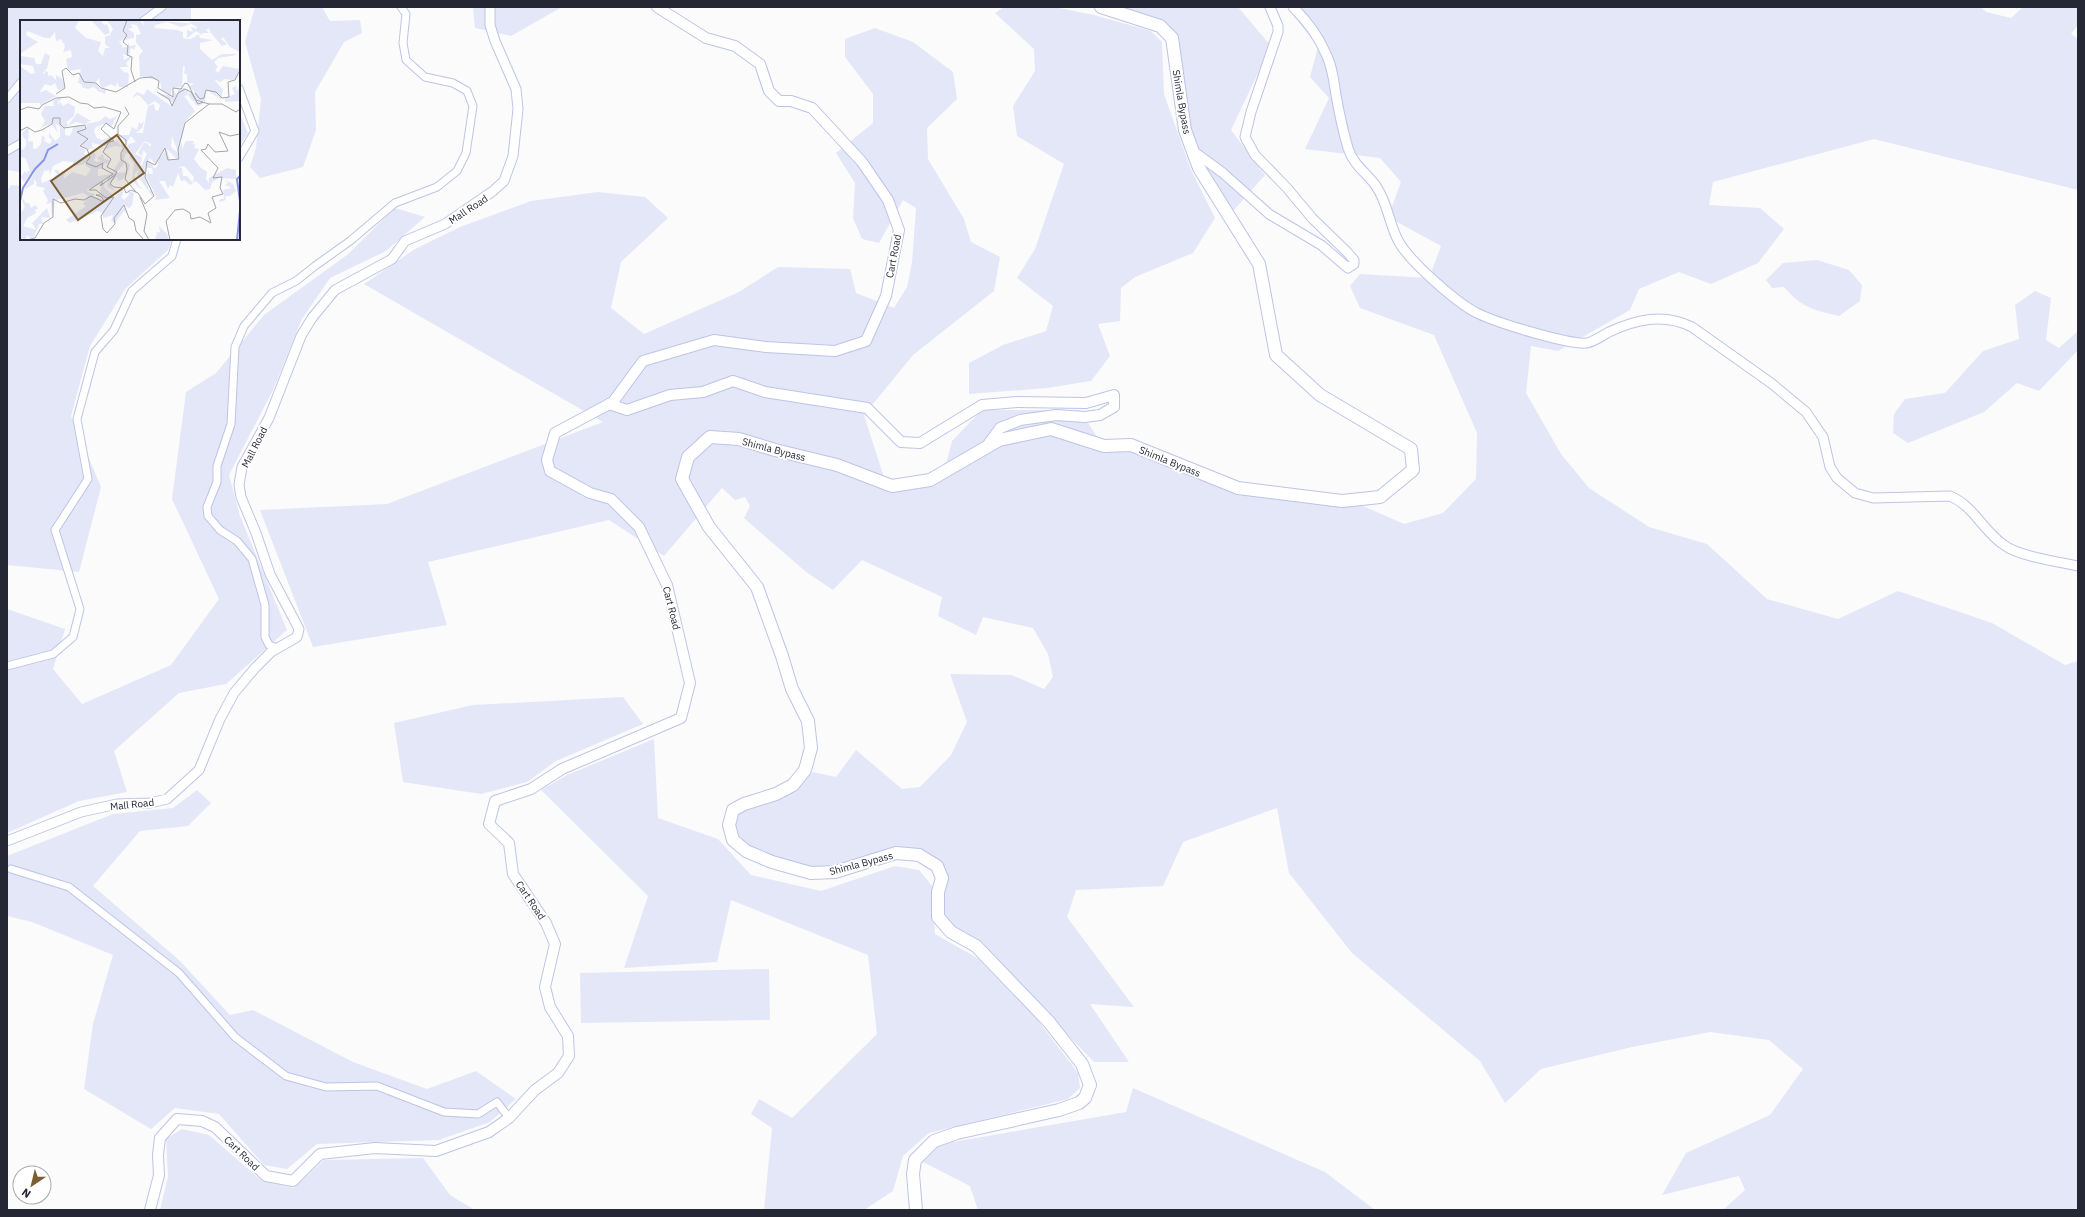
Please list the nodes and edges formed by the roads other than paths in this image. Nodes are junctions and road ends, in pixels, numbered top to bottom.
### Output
1 (162, 7) edge
2 (401, 7) edge
3 (490, 7) edge
4 (657, 7) edge
5 (1101, 7) edge
6 (1270, 7) edge
7 (1293, 7) edge
8 (144, 20) edge
9 (20, 83) edge
10 (240, 91) edge
11 (7, 99) edge
12 (20, 144) edge
13 (7, 151) edge
14 (1193, 151) junction
15 (240, 156) edge
16 (177, 240) edge
17 (609, 404) junction
18 (987, 447) junction
19 (2078, 566) edge
20 (277, 648) junction
21 (7, 666) edge
22 (7, 842) edge
23 (11, 869) dead end
24 (509, 1118) junction
25 (150, 1210) edge
26 (916, 1210) edge

1 - 8 street
2 - 20 street
3 - 20 street, Mall Road
4 - 17 main road, Cart Road
5 - 14 highway, Shimla Bypass
6 - 14 street
7 - 19 street
9 - 11 street
10 - 15 street
12 - 13 street
14 - 18 highway, Shimla Bypass
16 - 21 street
17 - 18 main road
17 - 24 main road, Cart Road
18 - 26 highway, Shimla Bypass
20 - 22 street, Mall Road
23 - 24 street
24 - 25 main road, Cart Road

